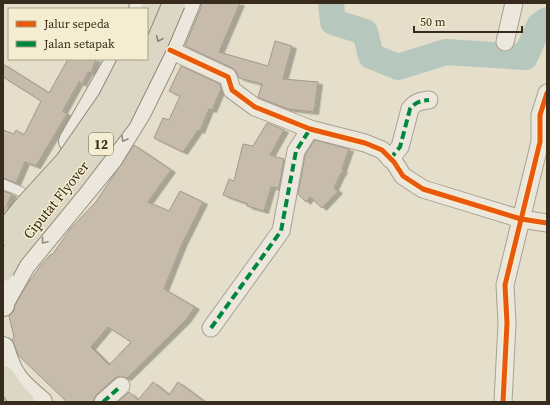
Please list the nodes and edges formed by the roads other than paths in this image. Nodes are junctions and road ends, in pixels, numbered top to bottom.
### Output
1 (155, 3) edge
2 (174, 3) edge
3 (189, 3) edge
4 (514, 3) edge
5 (148, 20) edge
6 (505, 42) dead end
7 (167, 58) junction
8 (116, 60) edge
9 (129, 60) edge
10 (129, 60) edge
11 (97, 93) junction
12 (547, 93) edge
13 (429, 100) dead end
14 (140, 112) junction
15 (310, 128) junction
16 (390, 159) junction
17 (3, 184) edge
18 (24, 194) junction
19 (521, 218) junction
20 (3, 222) edge
21 (547, 223) edge
22 (3, 234) edge
23 (3, 270) edge
24 (3, 305) edge
25 (212, 328) dead end
26 (3, 348) edge
27 (3, 377) edge
28 (121, 386) dead end
29 (23, 402) edge
30 (40, 402) edge
31 (103, 402) edge
32 (503, 402) edge

1 - 5 highway
2 -> 23 highway, Ciputat Flyover / 12, bridge
3 - 7 main road
4 - 6 street
7 - 9 main road
7 - 14 main road
7 - 15 street
8 - 11 main road
10 - 22 highway, Ciputat Flyover / 12, bridge
11 - 14 main road
11 - 18 main road
12 - 19 street
13 - 16 street
14 -> 24 main road
15 - 16 street
15 - 25 street
16 - 19 street
17 - 18 lane
18 - 20 main road
19 - 21 street
19 - 32 street
26 - 30 main road
27 - 29 highway
28 - 31 street

